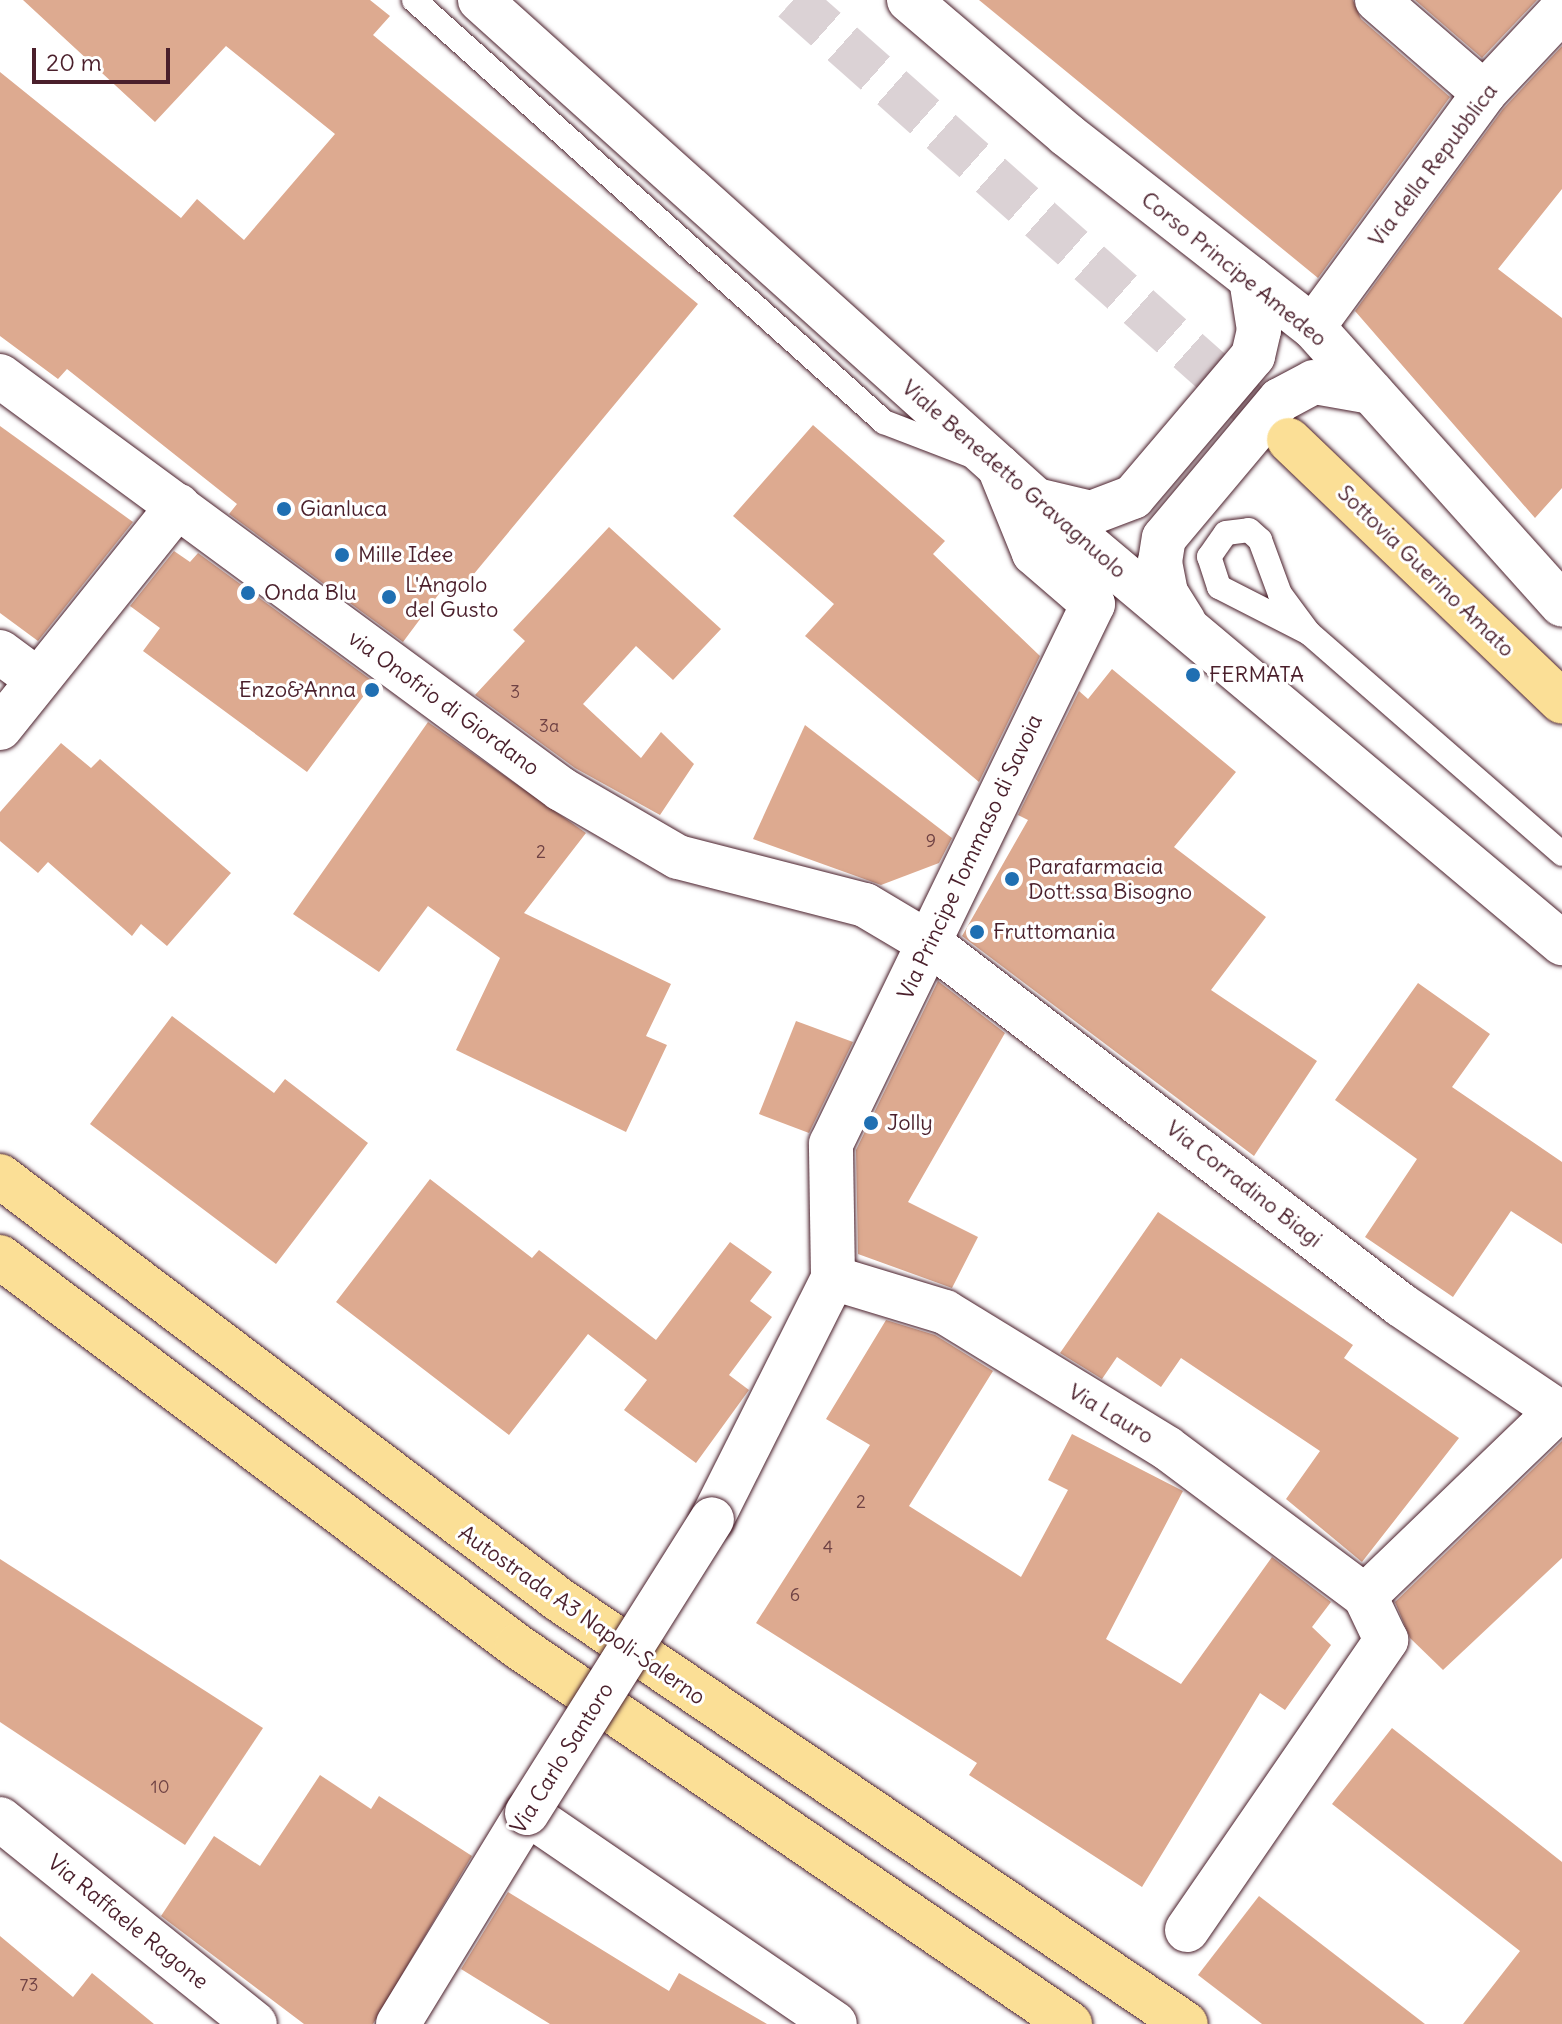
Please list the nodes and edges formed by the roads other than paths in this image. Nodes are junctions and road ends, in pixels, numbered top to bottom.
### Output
1 (414, 0) edge
2 (480, 0) edge
3 (909, 0) edge
4 (1377, 0) edge
5 (1562, 10) edge
6 (1484, 93) junction
7 (1251, 279) junction
8 (1313, 327) junction
9 (0, 376) edge
10 (1371, 392) junction
11 (1289, 440) tunnel mouth
12 (999, 467) junction
13 (1034, 499) junction
14 (178, 506) junction
15 (1562, 605) edge
16 (1190, 631) junction
17 (1309, 633) junction
18 (0, 652) edge
19 (38, 680) junction
20 (1562, 702) edge
21 (0, 728) edge
22 (1562, 854) edge
23 (1562, 943) edge
24 (932, 945) junction
25 (0, 1176) edge
26 (0, 1257) edge
27 (833, 1278) junction
28 (1560, 1413) edge
29 (1365, 1596) junction
30 (527, 1813) junction
31 (0, 1819) edge
32 (1187, 1930) dead end
33 (255, 2024) edge
34 (398, 2024) edge
35 (835, 2024) edge
36 (1070, 2024) edge
37 (1186, 2024) edge

1 - 12 lane
2 - 12 street, Viale Benedetto Gravagnuolo
3 - 7 street, Corso Principe Amedeo
4 - 6 street
5 - 6 street, Via della Repubblica
6 - 8 street, Via della Repubblica
7 - 8 street, Corso Principe Amedeo
7 - 13 street
8 - 10 street, Corso Principe Amedeo
9 - 14 street, via Onofrio di Giordano
10 - 15 street, Corso Principe Amedeo
10 - 16 street
11 - 20 main road, Sottovia Guerino Amato
12 - 13 street, Viale Benedetto Gravagnuolo
12 - 24 street, Via Principe Tommaso di Savoia
13 - 16 street, Viale Benedetto Gravagnuolo
14 - 19 street
14 - 24 street, via Onofrio di Giordano
16 - 23 street, Viale Benedetto Gravagnuolo
17 - 17 lane
17 - 22 lane
18 - 19 street
19 - 21 street
24 - 27 street, Via Principe Tommaso di Savoia
24 - 28 street, Via Corradino Biagi
25 - 37 main road, Autostrada A3 Napoli-Salerno
26 - 36 main road
27 - 29 street, Via Lauro
27 - 30 street, Via Carlo Santoro, bridge
28 - 29 street
29 - 32 street, Via Lauro
30 - 34 street, Via Carlo Santoro
30 - 35 street
31 - 33 street, Via Raffaele Ragone

